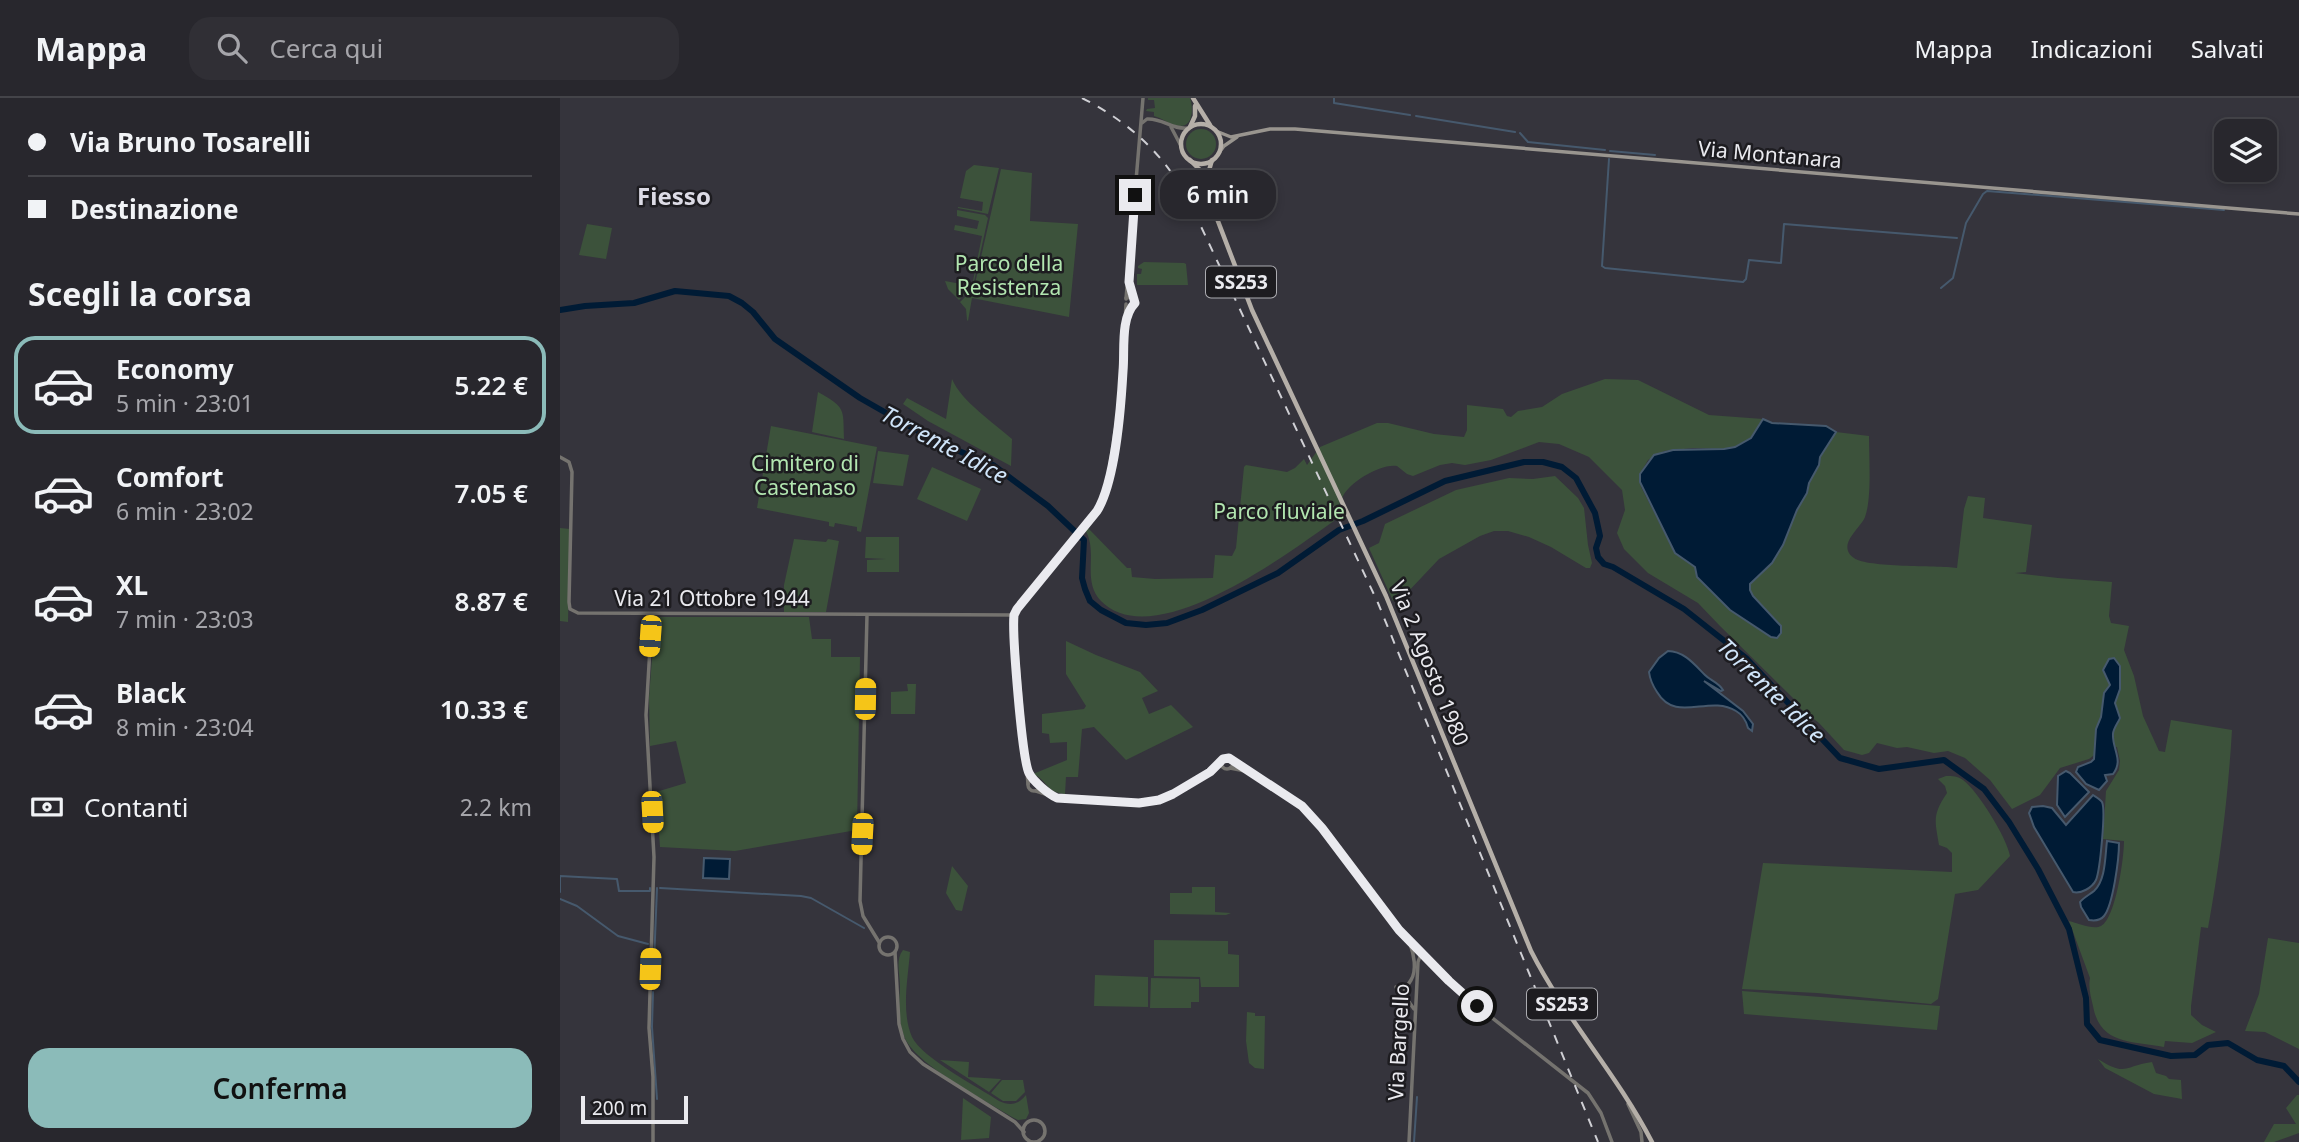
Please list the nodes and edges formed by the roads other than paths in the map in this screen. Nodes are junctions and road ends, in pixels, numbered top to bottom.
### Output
1 (1143, 98) edge
2 (1194, 100) edge
3 (1141, 125) junction
4 (1169, 126) junction
5 (1189, 128) junction
6 (1215, 130) junction
7 (1239, 136) junction
8 (1181, 146) junction
9 (1218, 154) junction
10 (1190, 160) junction
11 (1212, 160) junction
12 (1206, 182) junction
13 (2299, 214) edge
14 (1129, 282) junction
15 (1133, 298) junction
16 (1126, 301) junction
17 (1131, 306) junction
18 (1127, 317) junction
19 (560, 457) edge
20 (652, 614) junction
21 (867, 615) junction
22 (1014, 615) junction
23 (1232, 760) junction
24 (1221, 762) junction
25 (1025, 763) junction
26 (1230, 768) junction
27 (1224, 769) junction
28 (1248, 771) junction
29 (1210, 772) junction
30 (1036, 780) junction
31 (1028, 784) junction
32 (1040, 784) junction
33 (1036, 791) junction
34 (1053, 797) junction
35 (875, 933) junction
36 (886, 937) junction
37 (1407, 939) junction
38 (879, 943) junction
39 (895, 952) junction
40 (1421, 954) junction
41 (887, 955) junction
42 (1414, 958) junction
43 (895, 965) junction
44 (1406, 985) junction
45 (1396, 987) dead end
46 (1415, 1013) junction
47 (1620, 1086) junction
48 (1015, 1122) junction
49 (1026, 1124) junction
50 (1024, 1132) junction
51 (1027, 1140) edge
52 (653, 1142) edge
53 (1036, 1142) edge
54 (1409, 1142) edge
55 (1612, 1142) edge
56 (1642, 1142) edge
57 (1652, 1142) edge

1 - 3 street
2 - 5 main road
2 - 6 main road
3 - 4 street
3 - 14 street
4 - 5 street
4 - 8 street
5 - 6 main road
5 - 8 main road
6 - 7 main road, Via Montanara
6 - 9 main road
7 - 9 main road, Via Montanara
7 - 13 main road, Via Montanara
8 - 10 main road, SS253
9 - 11 main road
10 - 11 main road
10 - 12 main road, Via 2 Agosto 1980 / SS253
11 - 12 main road
12 - 47 main road, Via 2 Agosto 1980 / SS253
14 - 15 street
14 - 16 street
15 - 16 street
15 - 17 street
16 - 17 street
16 - 18 street
17 - 18 street
18 - 22 street
19 - 20 street, Via 21 Ottobre 1944
20 - 21 street, Via 21 Ottobre 1944
20 - 52 street
21 - 22 street, Via 21 Ottobre 1944
21 - 35 street
22 - 25 street
23 - 24 street
23 - 26 street
23 - 28 street
24 - 27 street
24 - 29 street
25 - 30 street
25 - 31 street
26 - 27 street
26 - 28 street
27 - 29 street
28 - 37 street
29 - 34 street
30 - 31 street
30 - 32 street
31 - 33 street
32 - 33 street
32 - 34 street
33 - 34 street
35 - 36 street
35 - 38 street
36 - 38 street
36 - 39 street
37 - 40 street
37 - 42 street, Via Bargello
38 - 41 street
39 - 41 street
39 - 43 street
40 - 42 street, Via Bargello
40 - 46 street, Via Bargello
40 - 55 street
41 - 43 street
42 - 44 street, Via Bargello
43 - 48 street
44 - 45 street, Via Bargello
44 - 46 street, Via Bargello
46 - 54 street, Via Bargello
47 - 56 street
47 - 57 main road, Via 2 Agosto 1980 / SS253
48 - 49 street
48 - 50 street
49 - 50 street
49 - 53 street
50 - 51 street
51 - 53 street

